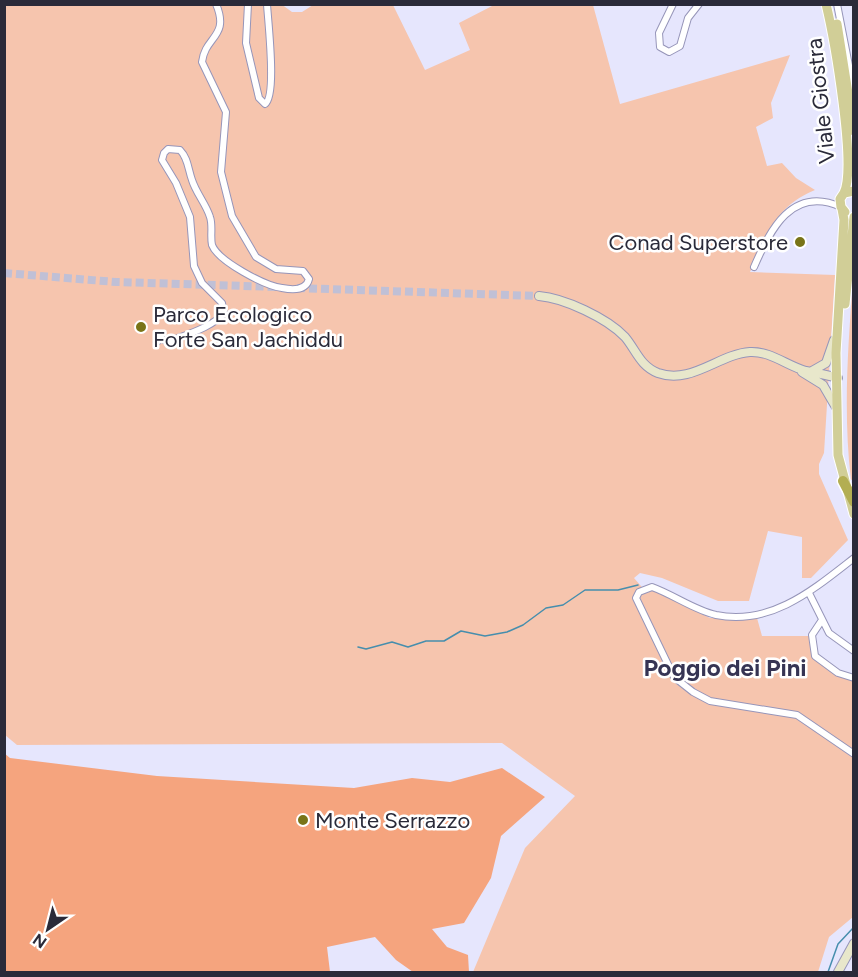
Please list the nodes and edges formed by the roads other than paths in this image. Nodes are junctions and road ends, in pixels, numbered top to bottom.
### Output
1 (216, 4) edge
2 (248, 4) edge
3 (267, 4) edge
4 (674, 4) edge
5 (699, 4) edge
6 (826, 4) edge
7 (832, 4) edge
8 (837, 4) edge
9 (846, 39) junction
10 (854, 40) edge
11 (854, 91) edge
12 (854, 131) edge
13 (846, 193) edge
14 (825, 201) junction
15 (841, 208) junction
16 (854, 215) edge
17 (754, 267) dead end
18 (539, 296) tunnel mouth
19 (838, 322) junction
20 (157, 342) dead end
21 (789, 364) junction
22 (812, 371) junction
23 (838, 378) junction
24 (816, 380) junction
25 (837, 409) junction
26 (843, 481) junction
27 (854, 502) edge
28 (854, 514) edge
29 (854, 558) edge
30 (809, 593) junction
31 (822, 620) junction
32 (854, 651) edge
33 (854, 678) edge
34 (854, 754) edge
35 (854, 943) edge
36 (838, 972) edge

1 - 20 street
2 - 3 street
4 - 5 street
6 - 13 main road, Viale Giostra
7 - 12 main road, Viale Giostra
8 - 9 street
9 - 10 street
9 - 11 street
13 - 14 street
13 - 15 main road, Viale Giostra
14 - 15 street
14 - 17 street
15 - 16 main road
15 - 19 main road
16 - 23 main road
18 - 21 main road
19 - 22 main road
19 - 23 main road
21 - 22 main road
21 - 24 main road
22 - 23 main road
23 - 24 main road
23 - 25 main road
24 - 25 main road
25 - 26 main road
26 - 27 highway
26 - 28 main road
29 - 30 street
30 - 31 street
30 - 34 street
31 - 32 street
31 - 33 street
35 - 36 main road

